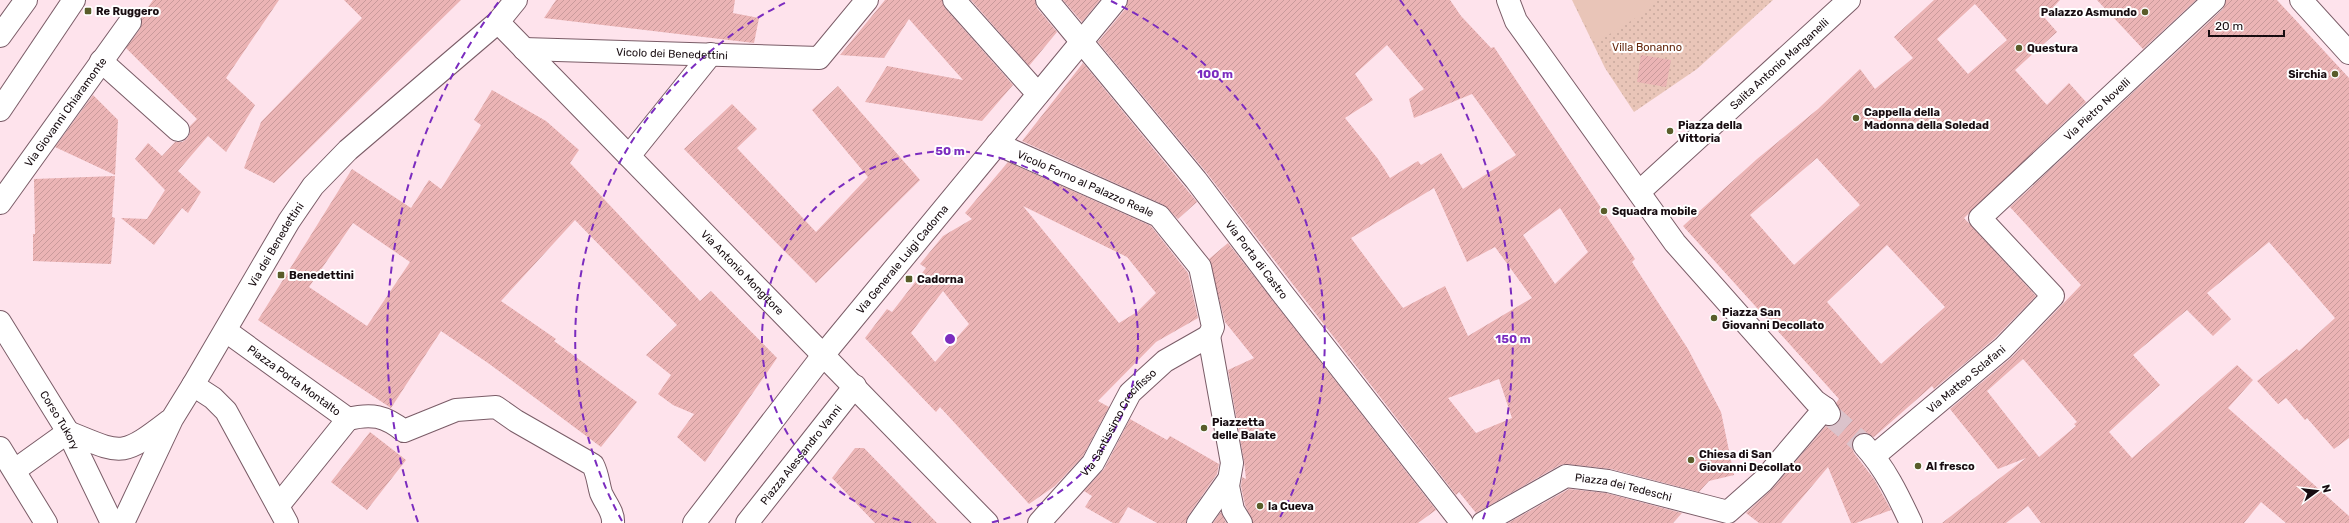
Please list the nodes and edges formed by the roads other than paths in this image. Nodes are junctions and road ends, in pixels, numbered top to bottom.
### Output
1 (26, 0) edge
2 (74, 0) edge
3 (516, 0) edge
4 (867, 0) edge
5 (954, 0) edge
6 (1047, 0) edge
7 (1116, 0) edge
8 (1502, 0) edge
9 (1508, 0) edge
10 (1849, 0) edge
11 (2214, 0) edge
12 (2301, 0) edge
13 (1516, 20) junction
14 (130, 22) dead end
15 (498, 22) junction
16 (0, 36) edge
17 (1081, 43) junction
18 (524, 49) junction
19 (2349, 53) edge
20 (711, 54) junction
21 (101, 61) junction
22 (1038, 94) junction
23 (0, 110) edge
24 (178, 130) dead end
25 (997, 144) junction
26 (629, 156) junction
27 (1639, 192) junction
28 (0, 203) edge
29 (2053, 296) joint
30 (0, 322) edge
31 (226, 331) junction
32 (1209, 336) junction
33 (824, 354) junction
34 (193, 385) junction
35 (854, 386) junction
36 (172, 419) junction
37 (348, 419) junction
38 (68, 432) junction
39 (0, 448) edge
40 (15, 470) junction
41 (1227, 482) junction
42 (282, 515) edge
43 (43, 516) edge
44 (61, 523) edge
45 (112, 523) edge
46 (124, 523) edge
47 (613, 523) edge
48 (694, 523) edge
49 (747, 523) edge
50 (987, 523) edge
51 (1039, 523) edge
52 (1198, 523) edge
53 (1241, 523) edge
54 (1462, 523) edge
55 (1483, 523) edge
56 (1911, 523) edge

1 - 16 street
2 - 23 street
3 - 15 street, Via dei Benedettini
4 - 20 street, Vicolo dei Benedettini
5 - 22 street
6 - 17 street, Via Porta di Castro
7 - 17 street, Via Generale Luigi Cadorna
8 - 13 street
9 - 13 street
10 - 27 street, Salita Antonio Manganelli
11 - 29 street, Via Pietro Novelli
12 - 19 street
13 - 27 street
14 - 21 street, Via Giovanni Chiaramonte
15 - 18 street, Via Antonio Mongitore
15 - 31 street, Via dei Benedettini
17 - 22 street, Via Generale Luigi Cadorna
17 - 54 street, Via Porta di Castro
18 - 20 street, Vicolo dei Benedettini
18 - 26 street, Via Antonio Mongitore
20 - 26 street
21 - 24 street
21 - 28 street, Via Giovanni Chiaramonte
22 - 25 street, Via Generale Luigi Cadorna
25 - 32 street, Vicolo Forno al Palazzo Reale
25 - 33 street, Via Generale Luigi Cadorna
26 - 33 street, Via Antonio Mongitore
27 - 55 street, Piazza dei Tedeschi
29 - 56 street, Via Matteo Sclafani
30 - 38 street, Corso Tukory
31 - 34 street, Via dei Benedettini
31 - 37 street, Piazza Porta Montalto
32 - 41 street, Vicolo Forno al Palazzo Reale
32 - 51 street, Via Santissimo Crocifisso
33 - 35 street, Via Antonio Mongitore
33 - 48 street, Via Generale Luigi Cadorna
34 - 36 street, Via dei Benedettini
34 - 42 street
35 - 49 street, Piazza Alessandro Vanni
35 - 50 street, Via Antonio Mongitore
36 - 38 street
36 - 46 street, Via dei Benedettini
37 - 42 street, Piazza Porta Montalto
37 - 47 street
38 - 40 street
38 - 45 street, Corso Tukory
39 - 40 street
40 - 43 street
41 - 52 street
41 - 53 street
43 - 44 street

